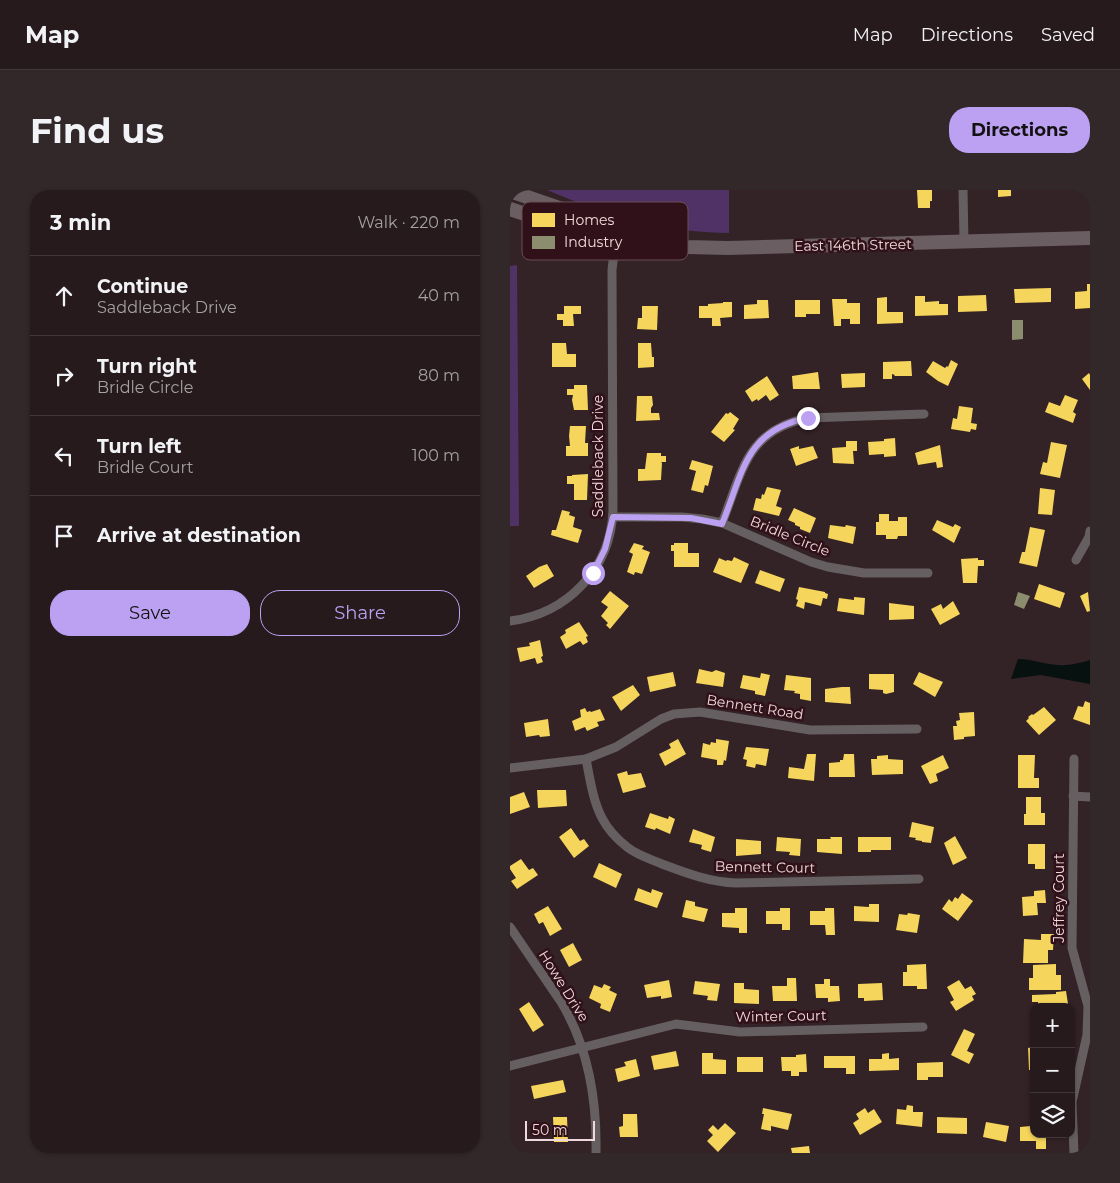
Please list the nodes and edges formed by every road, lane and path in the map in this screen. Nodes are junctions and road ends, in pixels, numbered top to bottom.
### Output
1 (963, 190) edge
2 (510, 191) edge
3 (542, 202) edge
4 (510, 209) edge
5 (522, 213) edge
6 (1090, 238) edge
7 (964, 242) junction
8 (688, 247) edge
9 (613, 260) edge
10 (924, 414) dead end
11 (613, 517) junction
12 (722, 524) junction
13 (1090, 531) edge
14 (1076, 560) dead end
15 (928, 573) dead end
16 (510, 621) edge
17 (917, 729) dead end
18 (586, 759) junction
19 (1074, 759) dead end
20 (510, 768) edge
21 (1073, 796) junction
22 (1090, 797) edge
23 (919, 879) dead end
24 (510, 927) edge
25 (923, 1027) dead end
26 (1088, 1035) edge
27 (583, 1047) junction
28 (510, 1066) edge
29 (596, 1153) edge
30 (1074, 1153) edge

1 - 7 street
2 - 3 main road
4 - 5 main road, East 146th Street
6 - 7 main road, East 146th Street
7 - 8 main road, East 146th Street
9 - 11 street, Saddleback Drive
10 - 12 street
11 - 12 street, Bridle Circle
11 - 16 street, Saddleback Drive
12 - 15 street, Bridle Circle
13 - 14 street
17 - 18 street, Bennett Road
18 - 20 street, Bennett Road
18 - 23 street, Bennett Court
19 - 21 street, Jeffrey Court
21 - 22 street
21 - 26 street, Jeffrey Court
24 - 27 street, Howe Drive
25 - 27 street, Winter Court
26 - 30 street, Jeffrey Court
27 - 28 street, Winter Court
27 - 29 street, Howe Drive

